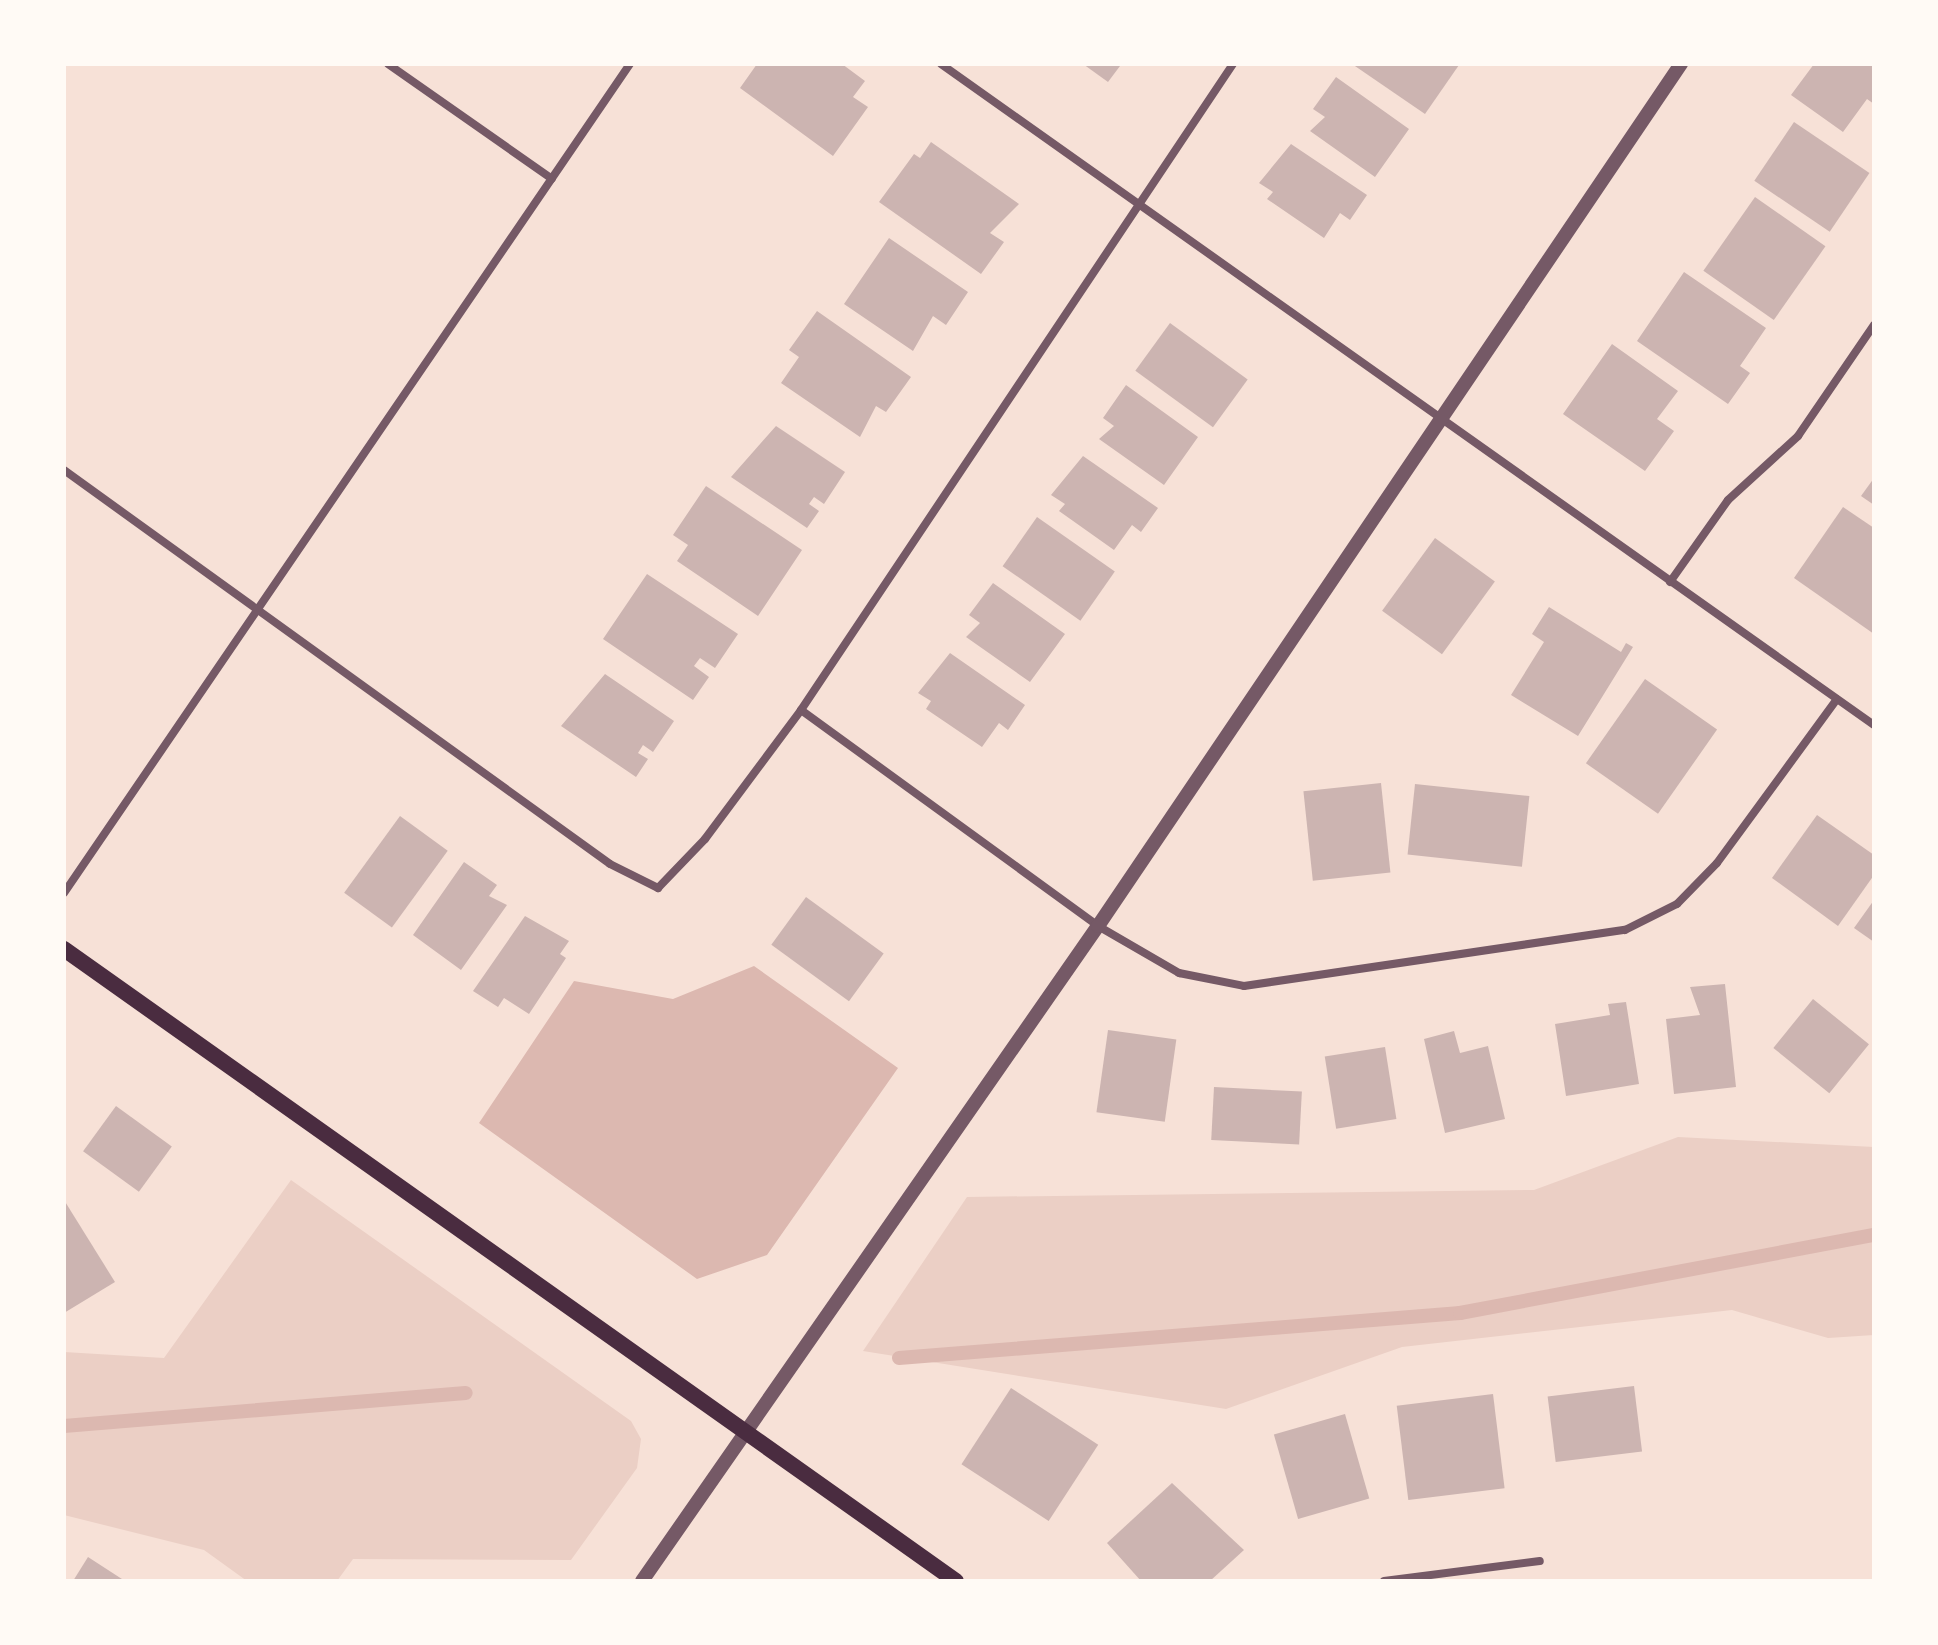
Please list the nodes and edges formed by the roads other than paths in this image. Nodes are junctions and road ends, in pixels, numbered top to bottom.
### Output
1 (388, 64) edge
2 (630, 64) edge
3 (941, 64) edge
4 (1233, 64) edge
5 (1681, 64) edge
6 (552, 179) junction
7 (1140, 203) junction
8 (1874, 325) edge
9 (1440, 420) junction
10 (64, 470) edge
11 (1670, 582) junction
12 (259, 608) junction
13 (1837, 699) junction
14 (801, 710) junction
15 (1874, 725) edge
16 (64, 893) edge
17 (1098, 926) junction
18 (64, 949) edge
19 (746, 1432) junction
20 (1540, 1561) dead end
21 (642, 1581) edge
22 (956, 1581) edge
23 (1384, 1581) edge

1 - 6 street
2 - 6 street
3 - 7 street
4 - 7 street
5 - 9 street
6 - 12 street
7 - 9 street
7 - 14 street
8 - 11 street
9 - 11 street
9 - 17 street
10 - 12 street
11 - 13 street
12 - 14 street
12 - 16 street
13 - 15 street
13 - 17 street
14 - 17 street
17 - 19 street
18 - 19 main road
19 - 21 street
19 - 22 main road
20 - 23 street

